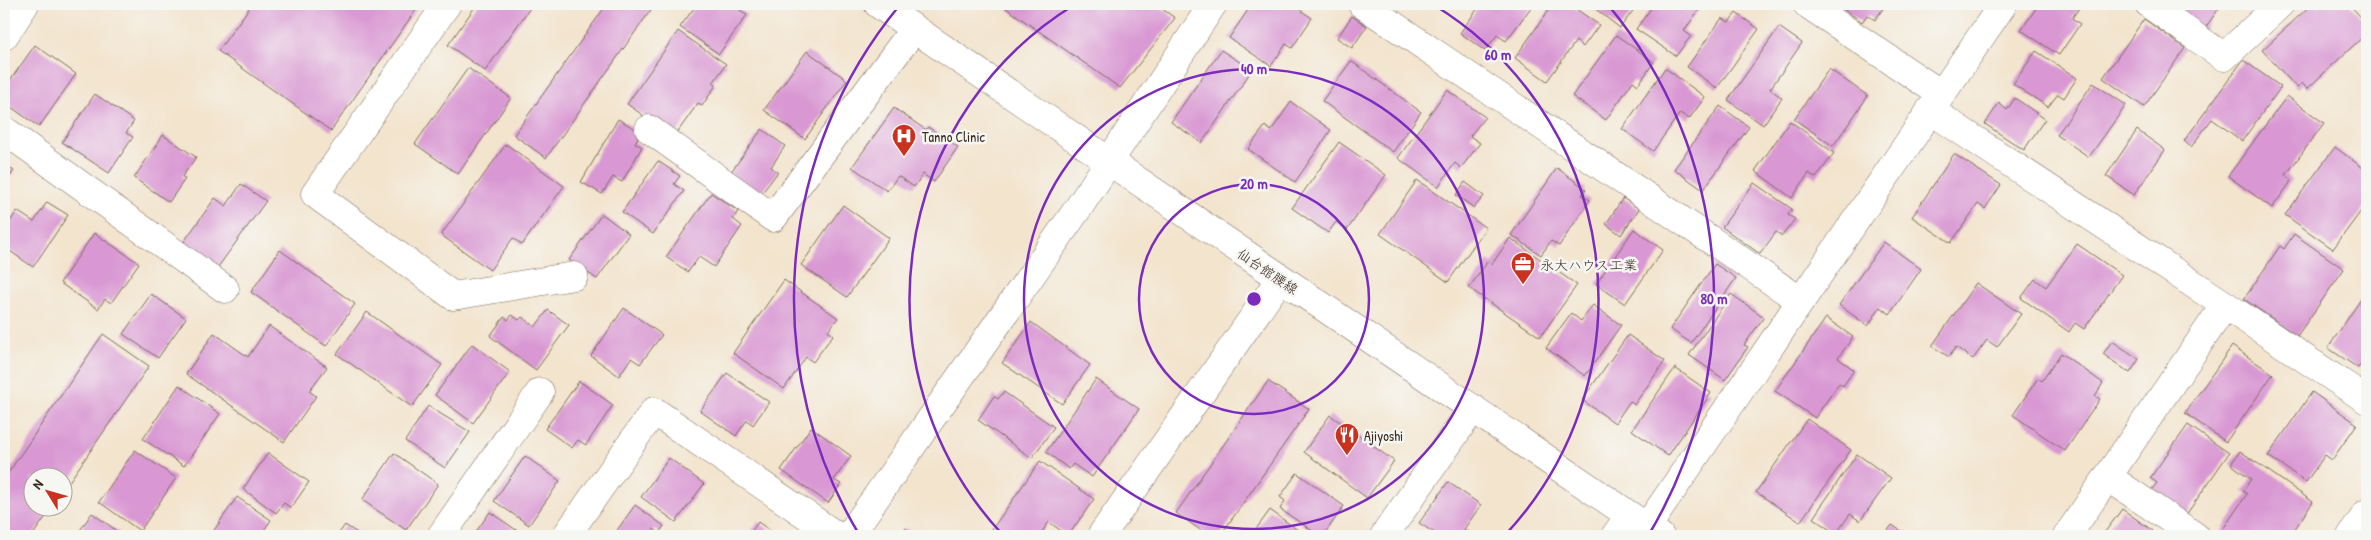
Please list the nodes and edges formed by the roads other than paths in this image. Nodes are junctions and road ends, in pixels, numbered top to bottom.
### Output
1 (25, 4) edge
2 (447, 4) edge
3 (878, 4) edge
4 (1213, 4) edge
5 (1362, 4) edge
6 (1807, 4) edge
7 (2003, 4) edge
8 (2149, 4) edge
9 (2280, 4) edge
10 (914, 29) junction
11 (4, 36) edge
12 (1935, 102) junction
13 (649, 129) dead end
14 (4, 130) edge
15 (1108, 162) junction
16 (574, 276) dead end
17 (1280, 279) junction
18 (225, 290) dead end
19 (1801, 301) junction
20 (2225, 304) junction
21 (540, 392) dead end
22 (2367, 400) edge
23 (1473, 408) junction
24 (2108, 477) junction
25 (2367, 513) edge
26 (1638, 529) edge
27 (440, 536) edge
28 (566, 536) edge
29 (837, 536) edge
30 (849, 536) edge
31 (1101, 536) edge
32 (1384, 536) edge
33 (2066, 536) edge
34 (2195, 536) edge
35 (2351, 536) edge

1 - 11 street
2 - 16 street
3 - 10 street, 仙台館腰線
4 - 15 street
5 - 19 street
6 - 12 street
7 - 12 street
8 - 9 street
10 - 13 street
10 - 15 street, 仙台館腰線
12 - 19 street
12 - 20 street
14 - 18 street
15 - 17 street, 仙台館腰線
15 - 30 street
17 - 23 street, 仙台館腰線
17 - 31 street
19 - 26 street
20 - 22 street
20 - 24 street
21 - 27 street
23 - 26 street, 仙台館腰線
23 - 32 street
24 - 33 street
24 - 34 street
25 - 35 street
28 - 29 street

